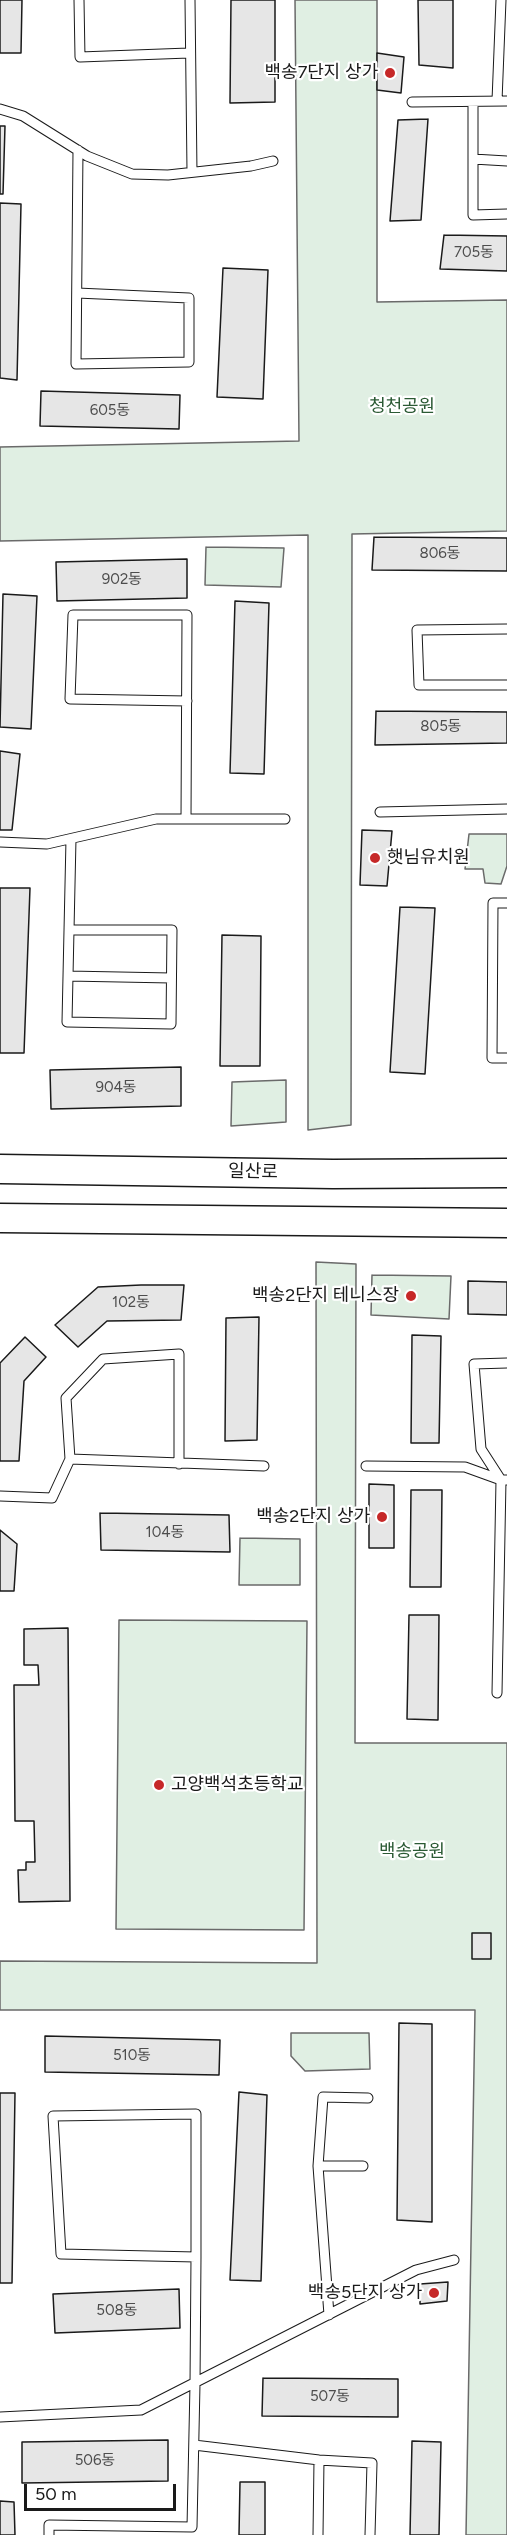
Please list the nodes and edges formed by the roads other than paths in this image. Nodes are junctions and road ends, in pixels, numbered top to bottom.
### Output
1 (79, 0) edge
2 (189, 0) edge
3 (501, 0) edge
4 (503, 13) edge
5 (189, 53) junction
6 (503, 66) edge
7 (502, 101) edge
8 (412, 102) dead end
9 (473, 102) junction
10 (0, 109) edge
11 (78, 150) junction
12 (473, 159) junction
13 (273, 160) dead end
14 (507, 161) edge
15 (192, 172) junction
16 (507, 214) edge
17 (77, 293) junction
18 (507, 629) edge
19 (507, 685) edge
20 (186, 701) junction
21 (507, 809) edge
22 (380, 812) dead end
23 (186, 819) junction
24 (285, 819) dead end
25 (71, 839) junction
26 (0, 842) edge
27 (507, 903) edge
28 (69, 930) junction
29 (68, 976) junction
30 (171, 978) junction
31 (507, 1058) edge
32 (0, 1169) edge
33 (507, 1173) edge
34 (0, 1218) edge
35 (507, 1223) edge
36 (507, 1363) edge
37 (70, 1459) junction
38 (179, 1464) junction
39 (264, 1466) dead end
40 (366, 1466) dead end
41 (504, 1480) edge
42 (0, 1496) edge
43 (497, 1693) dead end
44 (368, 2098) dead end
45 (318, 2166) junction
46 (363, 2166) dead end
47 (196, 2257) junction
48 (454, 2260) dead end
49 (329, 2315) junction
50 (195, 2384) junction
51 (0, 2417) edge
52 (194, 2445) junction
53 (319, 2460) junction
54 (131, 2531) edge
55 (49, 2535) edge
56 (318, 2535) edge
57 (370, 2535) edge

1 - 5 lane
2 - 5 lane
3 - 4 lane
4 - 6 lane
5 - 15 lane
6 - 7 lane
7 - 9 lane
8 - 9 lane
9 - 12 lane
10 - 11 lane
11 - 15 lane
11 - 17 lane
12 - 14 lane
12 - 16 lane
13 - 15 lane
17 - 17 lane
18 - 19 lane
20 - 20 lane
20 - 23 lane
21 - 22 lane
23 - 24 lane
23 - 25 lane
25 - 26 lane
25 - 28 lane
27 - 31 lane
28 - 29 lane
28 - 30 lane
29 - 30 lane
29 - 30 lane
32 - 33 main road, 일산로
34 - 35 main road
36 - 41 lane
37 - 38 lane
37 - 38 lane
37 - 42 lane
38 - 39 lane
40 - 41 lane
41 - 43 lane
44 - 45 lane
45 - 46 lane
45 - 49 lane
47 - 47 lane
47 - 50 lane
48 - 49 lane
49 - 50 lane
50 - 51 lane
50 - 52 lane
52 - 53 lane
52 - 54 lane
53 - 56 lane
53 - 57 lane
54 - 55 lane

